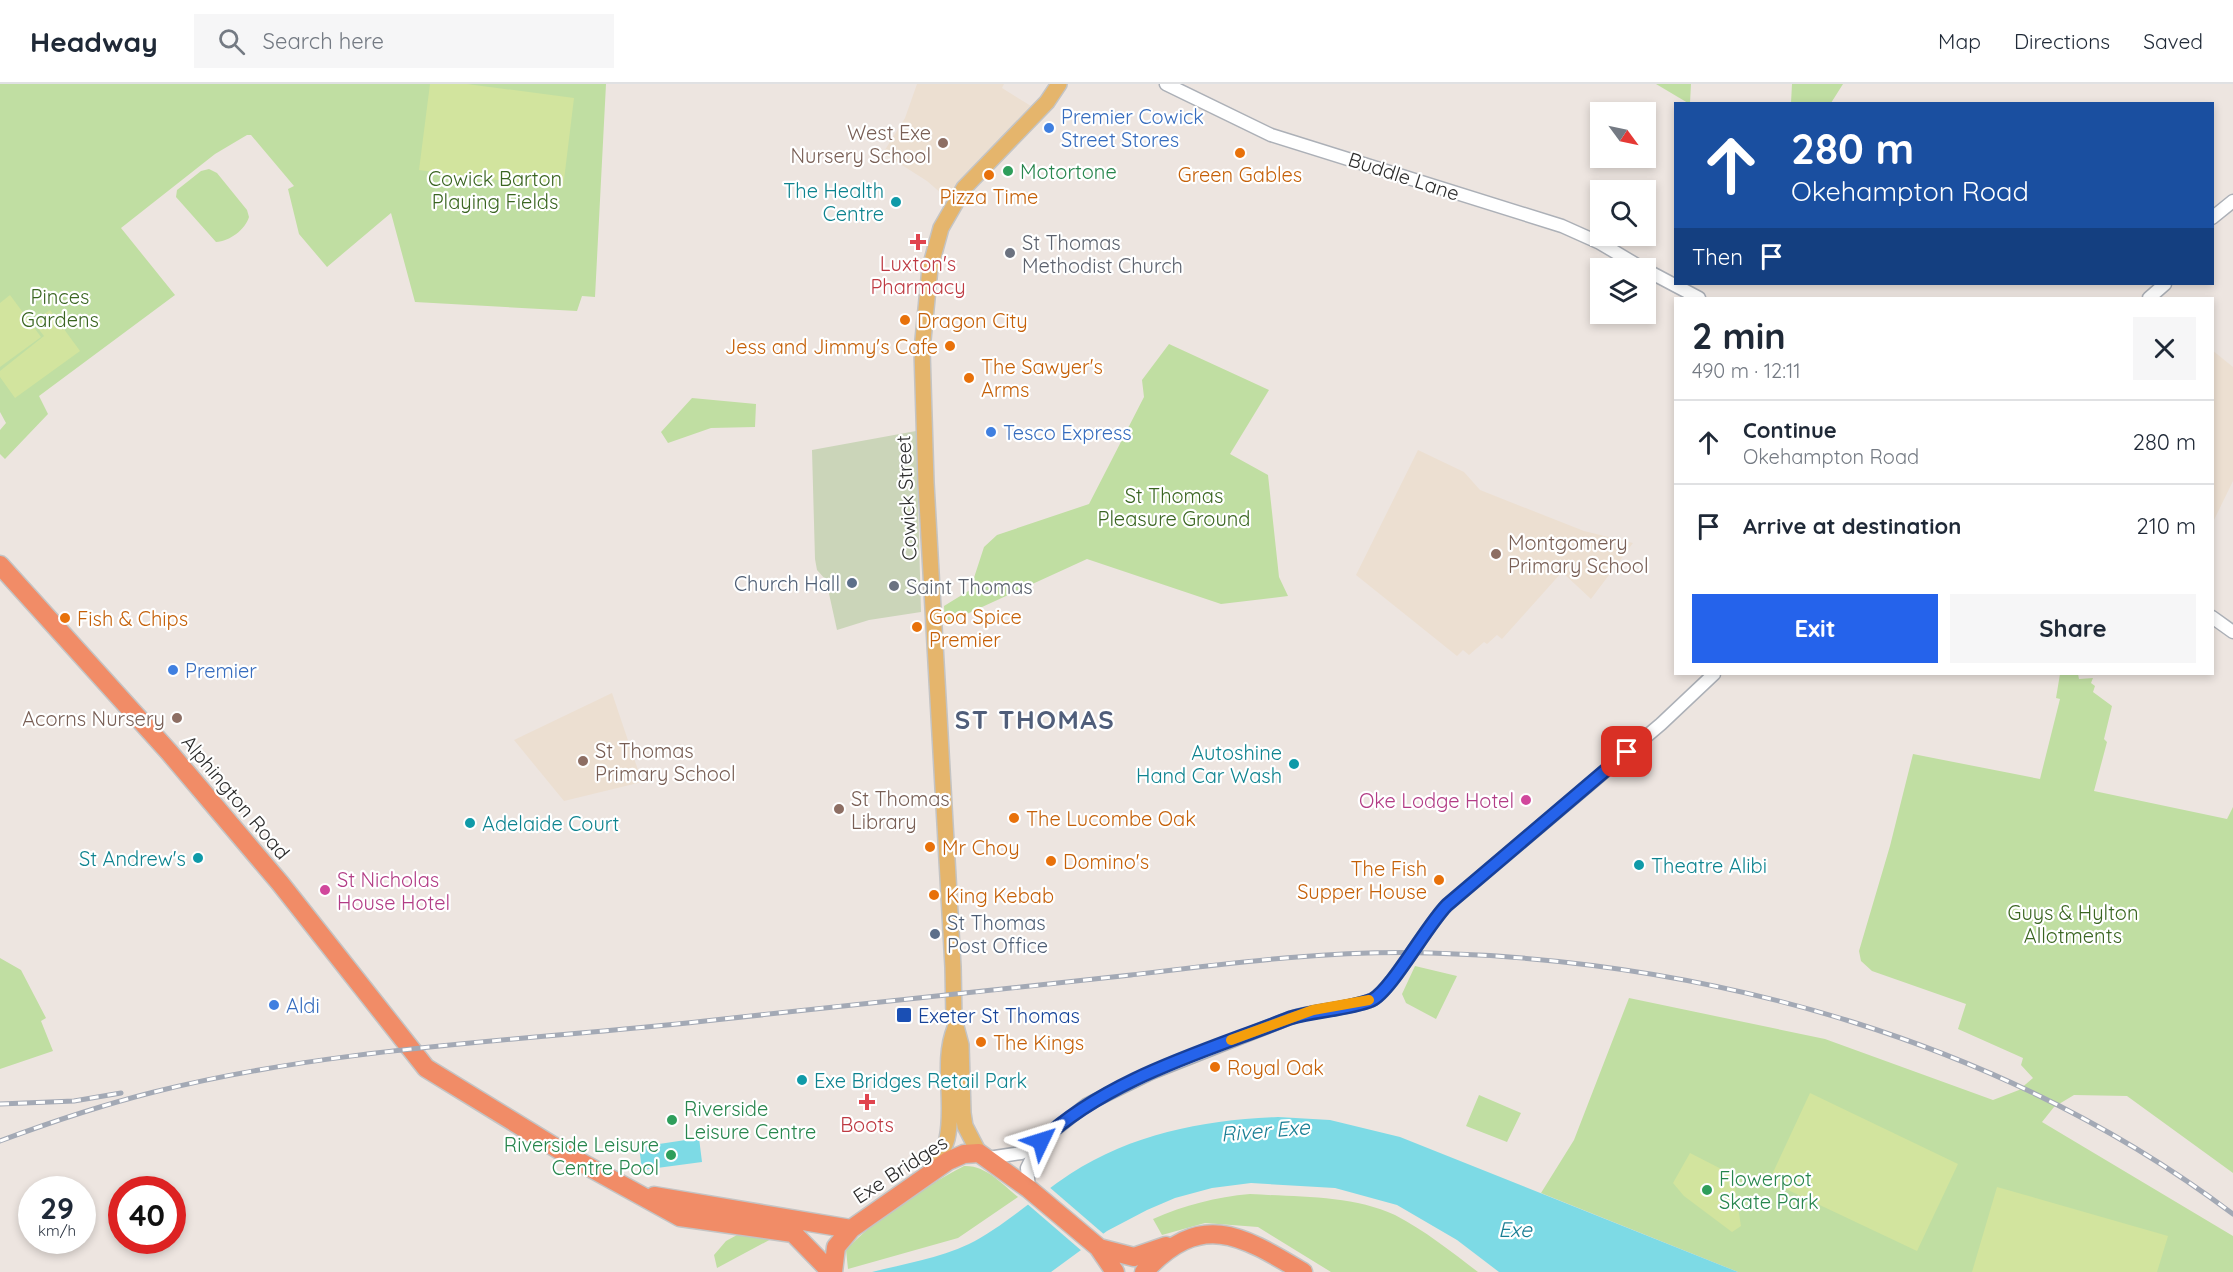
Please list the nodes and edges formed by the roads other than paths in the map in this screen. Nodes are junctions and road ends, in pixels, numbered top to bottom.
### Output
1 (1059, 84) edge
2 (1166, 84) edge
3 (2233, 201) edge
4 (2214, 216) edge
5 (1625, 258) edge
6 (1656, 275) edge
7 (1674, 285) edge
8 (1674, 285) edge
9 (2164, 285) edge
10 (1697, 297) edge
11 (2150, 297) edge
12 (0, 565) edge
13 (2214, 618) edge
14 (2233, 632) edge
15 (1713, 675) edge
16 (955, 1028) junction
17 (1041, 1141) junction
18 (984, 1155) junction
19 (930, 1172) junction
20 (1031, 1190) junction
21 (637, 1193) junction
22 (850, 1228) junction
23 (1179, 1241) junction
24 (1099, 1248) junction
25 (1162, 1252) junction
26 (832, 1272) edge
27 (1099, 1272) edge
28 (1115, 1272) edge
29 (1126, 1272) edge
30 (1144, 1272) edge
31 (1303, 1272) edge

1 - 16 main road, Cowick Street
2 - 5 street, Buddle Lane
3 - 4 street
6 - 7 street, Buddle Lane
8 - 10 street, Buddle Lane
9 - 11 street
12 - 21 highway, Alphington Road
13 - 14 street
15 - 17 street
16 - 18 main road, Cowick Street
16 - 19 main road, Cowick Street
17 - 18 street
17 - 20 street
18 - 19 highway, Exe Bridges
18 - 20 highway
19 - 22 highway, Exe Bridges
20 - 24 highway
21 - 22 highway
21 - 26 highway
22 - 26 highway, Exe Bridges
23 - 24 highway
23 - 25 highway
23 - 31 highway
24 - 27 highway
24 - 28 highway
25 - 29 highway
25 - 30 highway

